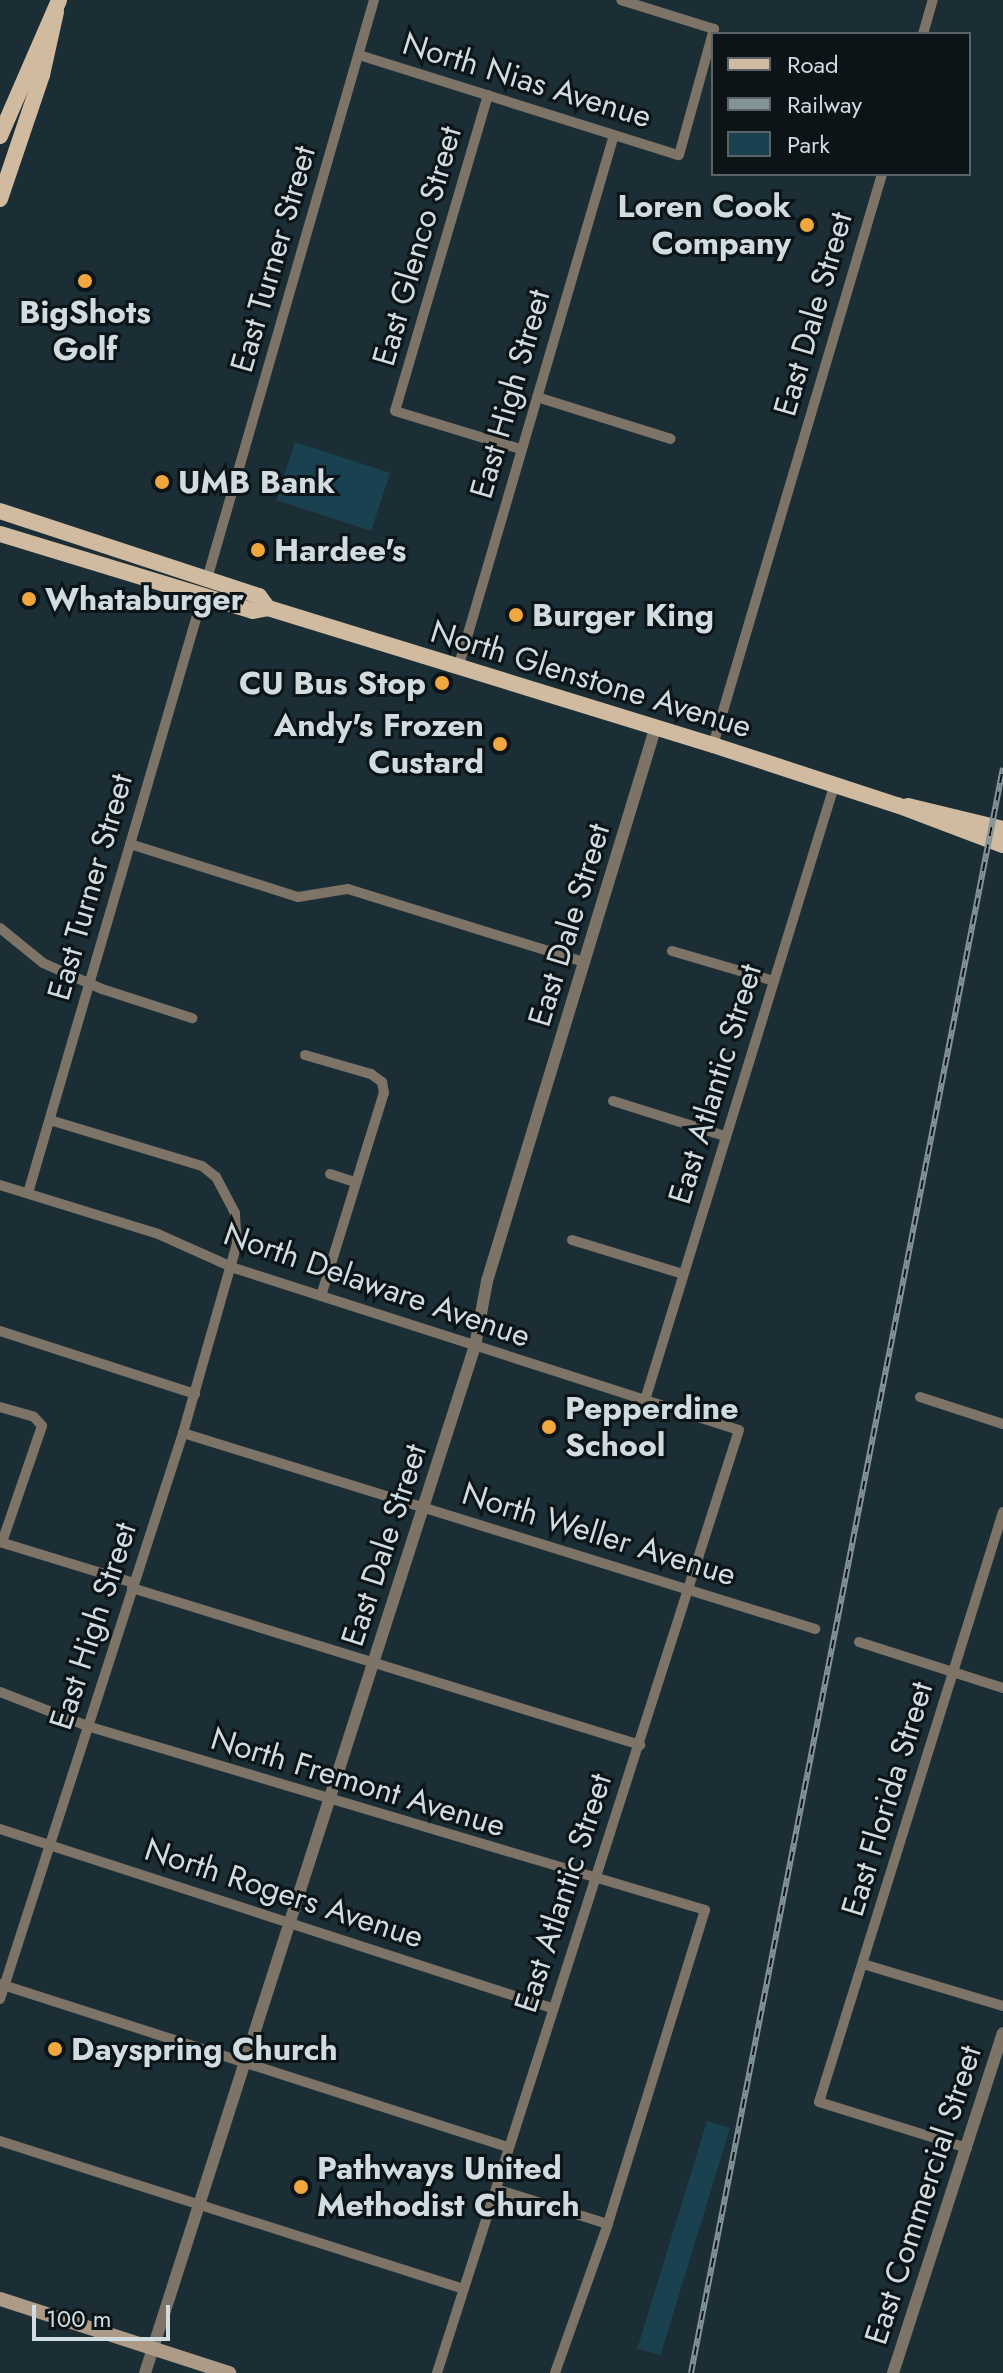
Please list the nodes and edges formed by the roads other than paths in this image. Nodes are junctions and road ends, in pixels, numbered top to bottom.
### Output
1 (374, 0) edge
2 (621, 0) edge
3 (933, 0) edge
4 (58, 6) edge
5 (713, 32) edge
6 (924, 32) edge
7 (711, 40) edge
8 (359, 55) junction
9 (488, 95) junction
10 (614, 135) junction
11 (0, 136) edge
12 (881, 176) edge
13 (0, 199) edge
14 (537, 397) junction
15 (671, 439) dead end
16 (520, 449) junction
17 (0, 502) edge
18 (0, 511) edge
19 (0, 534) edge
20 (101, 544) junction
21 (205, 587) junction
22 (458, 668) junction
23 (655, 729) junction
24 (713, 745) junction
25 (835, 783) junction
26 (897, 805) junction
27 (1003, 829) edge
28 (130, 844) junction
29 (1003, 845) edge
30 (0, 928) edge
31 (672, 951) dead end
32 (584, 962) junction
33 (774, 981) junction
34 (89, 982) junction
35 (192, 1018) dead end
36 (305, 1055) dead end
37 (613, 1101) dead end
38 (50, 1120) junction
39 (725, 1136) junction
40 (330, 1174) dead end
41 (355, 1182) junction
42 (0, 1185) edge
43 (28, 1193) junction
44 (572, 1240) dead end
45 (234, 1268) junction
46 (683, 1274) junction
47 (321, 1296) junction
48 (0, 1331) edge
49 (475, 1346) junction
50 (195, 1394) junction
51 (920, 1397) dead end
52 (645, 1400) junction
53 (0, 1407) edge
54 (1003, 1424) edge
55 (739, 1430) joint
56 (183, 1433) junction
57 (424, 1508) junction
58 (1003, 1512) edge
59 (1, 1542) edge
60 (133, 1586) junction
61 (690, 1588) junction
62 (815, 1629) dead end
63 (859, 1642) dead end
64 (373, 1662) junction
65 (954, 1673) junction
66 (1003, 1688) edge
67 (0, 1692) edge
68 (87, 1726) junction
69 (640, 1745) junction
70 (328, 1800) junction
71 (0, 1829) edge
72 (49, 1845) junction
73 (594, 1881) junction
74 (289, 1922) junction
75 (863, 1964) junction
76 (2, 1984) edge
77 (0, 1999) edge
78 (1003, 2006) edge
79 (552, 2008) junction
80 (1003, 2033) edge
81 (243, 2062) junction
82 (0, 2141) edge
83 (508, 2147) junction
84 (967, 2148) junction
85 (496, 2189) junction
86 (198, 2204) junction
87 (608, 2224) junction
88 (463, 2289) junction
89 (0, 2299) edge
90 (152, 2348) junction
91 (145, 2373) edge
92 (229, 2373) edge
93 (437, 2373) edge
94 (555, 2373) edge
95 (893, 2373) edge

1 - 8 street, East Turner Street
2 - 5 street, North Nias Avenue
3 - 6 street
4 - 11 main road
4 - 13 main road
7 - 10 street, North Nias Avenue
8 - 9 street, North Nias Avenue
8 - 21 street, East Turner Street
9 - 10 street, North Nias Avenue
9 - 16 street, East Glenco Street
10 - 14 street, East High Street
12 - 24 street, East Dale Street
14 - 15 street
14 - 16 street, East High Street
16 - 22 street, East High Street
17 - 20 main road
18 - 20 main road, North Glenstone Avenue
19 - 21 main road
20 - 21 main road, North Glenstone Avenue
21 - 22 main road, North Glenstone Avenue
21 - 28 street, East Turner Street
22 - 23 main road, North Glenstone Avenue
23 - 24 main road, North Glenstone Avenue
23 - 32 street, East Dale Street
24 - 25 main road, North Glenstone Avenue
25 - 26 main road, North Glenstone Avenue
25 - 33 street, East Atlantic Street
26 - 27 main road, North Glenstone Avenue
26 - 29 main road, North Glenstone Avenue
28 - 32 street
28 - 34 street, East Turner Street
30 - 34 street
31 - 33 street
32 - 49 street, East Dale Street
33 - 39 street, East Atlantic Street
34 - 35 street
34 - 38 street, East Turner Street
36 - 41 street
37 - 39 street
38 - 43 street, East Turner Street
38 - 45 street, East High Street
39 - 46 street, East Atlantic Street
40 - 41 street
41 - 47 street
42 - 43 street, North Delaware Avenue
43 - 45 street, North Delaware Avenue
44 - 46 street
45 - 47 street, North Delaware Avenue
45 - 50 street, East High Street
46 - 52 street, East Atlantic Street
47 - 49 street, North Delaware Avenue
48 - 50 street
49 - 52 street, North Delaware Avenue
49 - 57 street, East Dale Street
50 - 56 street, East High Street
51 - 54 street
52 - 55 street, North Delaware Avenue
53 - 59 street
55 - 61 street, East Atlantic Street
56 - 57 street, North Weller Avenue
56 - 60 street, East High Street
57 - 61 street, North Weller Avenue
57 - 64 street, East Dale Street
58 - 65 street, East Florida Street
59 - 60 street
60 - 64 street
60 - 68 street, East High Street
61 - 62 street, North Weller Avenue
61 - 69 street, East Atlantic Street
63 - 65 street
64 - 69 street
64 - 70 street, East Dale Street
65 - 66 street
65 - 75 street, East Florida Street
67 - 68 street, North Fremont Avenue
68 - 70 street, North Fremont Avenue
68 - 72 street, East High Street
69 - 73 street, East Atlantic Street
70 - 73 street, North Fremont Avenue
70 - 74 street, East Dale Street
71 - 72 street, North Rogers Avenue
72 - 74 street, North Rogers Avenue
72 - 76 street, East High Street
73 - 79 street, East Atlantic Street
73 - 87 street, North Fremont Avenue
74 - 79 street, North Rogers Avenue
74 - 81 street, East Dale Street
75 - 78 street
75 - 84 street, East Florida Street
76 - 77 street, East High Street
76 - 81 street
79 - 83 street, East Atlantic Street
80 - 84 street, East Commercial Street
81 - 83 street
81 - 86 street, East Dale Street
82 - 86 street
83 - 85 street, East Atlantic Street
84 - 95 street, East Commercial Street
85 - 87 street
85 - 88 street, East Atlantic Street
86 - 88 street
86 - 90 street, East Dale Street
87 - 94 street
88 - 93 street, East Atlantic Street
89 - 90 main road
90 - 91 street, East Dale Street
90 - 92 main road

